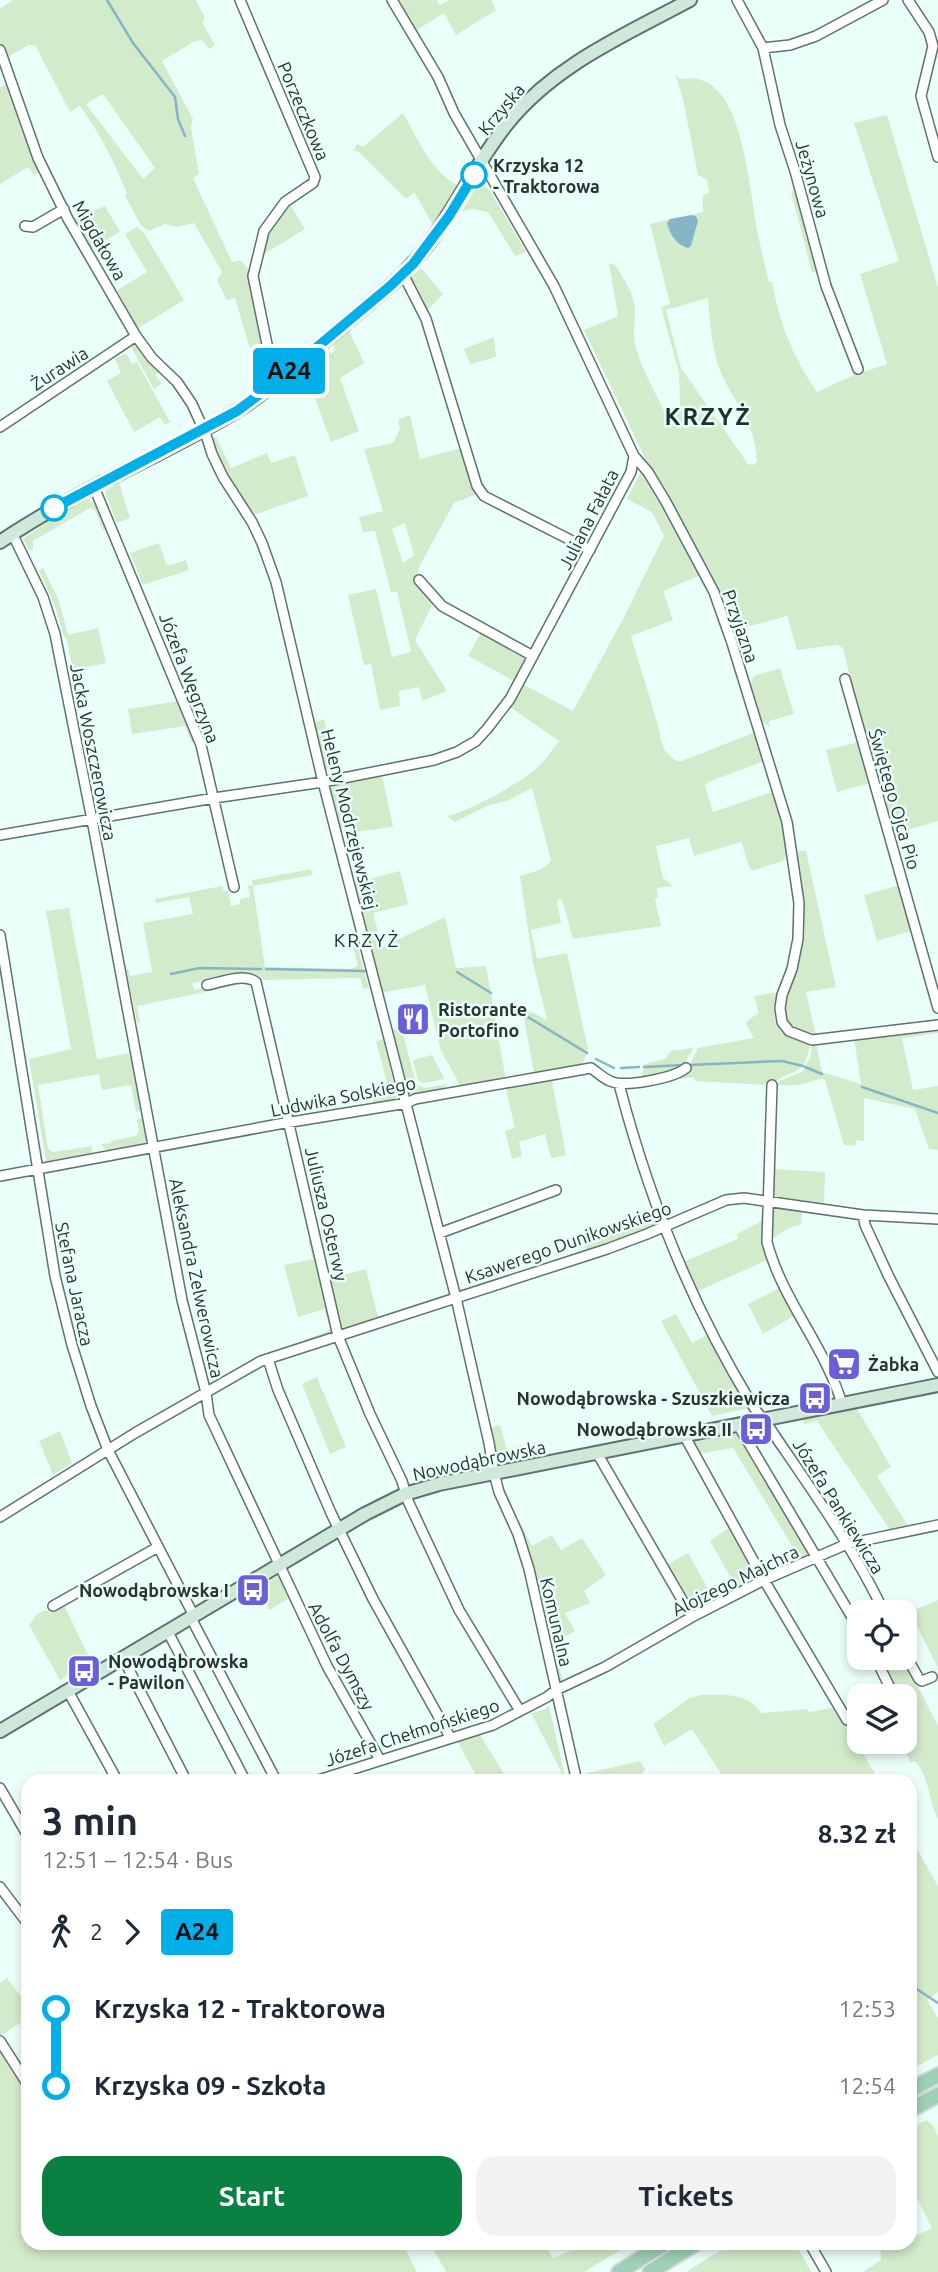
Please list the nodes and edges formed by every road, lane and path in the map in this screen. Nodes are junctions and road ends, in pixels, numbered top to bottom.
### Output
1 (240, 0) edge
2 (392, 0) edge
3 (690, 0) edge
4 (737, 0) edge
5 (883, 0) edge
6 (908, 0) edge
7 (763, 48) junction
8 (0, 50) edge
9 (938, 158) edge
10 (481, 162) junction
11 (64, 209) junction
12 (25, 226) dead end
13 (403, 274) junction
14 (136, 336) junction
15 (858, 369) dead end
16 (280, 378) junction
17 (0, 427) edge
18 (203, 429) junction
19 (634, 456) junction
20 (94, 487) junction
21 (12, 533) junction
22 (0, 542) edge
23 (590, 550) junction
24 (419, 580) dead end
25 (533, 656) junction
26 (845, 679) dead end
27 (323, 782) junction
28 (214, 798) junction
29 (92, 820) junction
30 (0, 835) edge
31 (234, 887) dead end
32 (0, 935) edge
33 (123, 985) joint
34 (207, 985) dead end
35 (938, 1008) edge
36 (938, 1025) edge
37 (686, 1068) dead end
38 (619, 1084) junction
39 (772, 1085) dead end
40 (407, 1103) junction
41 (290, 1123) junction
42 (154, 1148) junction
43 (36, 1169) junction
44 (0, 1176) edge
45 (556, 1190) dead end
46 (769, 1202) junction
47 (863, 1215) junction
48 (938, 1219) edge
49 (665, 1226) junction
50 (440, 1233) junction
51 (456, 1298) junction
52 (338, 1336) junction
53 (268, 1359) junction
54 (938, 1372) edge
55 (938, 1385) edge
56 (206, 1393) junction
57 (842, 1404) junction
58 (762, 1419) junction
59 (738, 1424) junction
60 (684, 1435) junction
61 (108, 1450) junction
62 (597, 1453) junction
63 (494, 1473) junction
64 (405, 1494) junction
65 (0, 1504) edge
66 (2, 1516) edge
67 (938, 1525) edge
68 (341, 1529) junction
69 (848, 1544) junction
70 (158, 1546) junction
71 (818, 1557) junction
72 (279, 1565) junction
73 (764, 1580) junction
74 (878, 1600) edge
75 (53, 1606) dead end
76 (847, 1608) edge
77 (192, 1617) junction
78 (692, 1618) junction
79 (168, 1632) junction
80 (123, 1658) junction
81 (914, 1670) edge
82 (932, 1677) dead end
83 (556, 1690) junction
84 (68, 1691) junction
85 (520, 1711) junction
86 (847, 1720) dead end
87 (0, 1731) edge
88 (450, 1737) junction
89 (380, 1760) junction
90 (114, 1774) edge
91 (183, 1774) edge
92 (242, 1774) edge
93 (273, 1774) edge
94 (337, 1774) edge
95 (575, 1774) edge
96 (0, 1788) edge
97 (21, 1824) edge
98 (0, 1886) edge
99 (21, 1914) edge
100 (0, 2041) edge
101 (21, 2074) edge
102 (938, 2075) edge
103 (917, 2086) edge
104 (938, 2095) edge
105 (917, 2106) edge
106 (654, 2250) edge
107 (685, 2250) edge
108 (813, 2250) edge
109 (619, 2272) edge
110 (650, 2272) edge
111 (825, 2272) edge

1 - 16 street, Porzeczkowa
2 - 10 street, Juliana Fałata
3 - 10 street, Krzyska
4 - 7 street, Jeżynowa
5 - 7 street
6 - 9 street
7 - 15 street, Jeżynowa
8 - 11 street, Migdałowa
10 - 13 street, Krzyska
10 - 19 street, Juliana Fałata
11 - 12 street
11 - 14 street, Migdałowa
13 - 16 street, Krzyska
13 - 23 street
14 - 17 street, Żurawia
14 - 18 street, Migdałowa
16 - 18 street, Krzyska
18 - 20 street, Krzyska
18 - 27 street, Heleny Modrzejewskiej
19 - 23 street, Juliana Fałata
19 - 36 street, Przyjazna
20 - 21 street, Krzyska
20 - 28 street, Józefa Węgrzyna
21 - 22 street, Krzyska
21 - 29 street, Jacka Woszczerowicza
23 - 25 street, Juliana Fałata
24 - 25 street
25 - 27 street, Juliana Fałata
26 - 35 street, Świętego Ojca Pio
27 - 28 street, Juliana Fałata
27 - 40 street, Heleny Modrzejewskiej
28 - 29 street, Juliana Fałata
28 - 31 street, Józefa Węgrzyna
29 - 30 street, Juliana Fałata
29 - 33 street, Jacka Woszczerowicza
32 - 43 street, Stefana Jaracza
33 - 42 street, Aleksandra Zelwerowicza
34 - 41 street, Juliusza Osterwy
37 - 38 street
38 - 40 street, Ludwika Solskiego
38 - 49 street, Józefa Pankiewicza
39 - 46 street
40 - 41 street, Ludwika Solskiego
40 - 50 street, Heleny Modrzejewskiej
41 - 42 street, Ludwika Solskiego
41 - 52 street, Juliusza Osterwy
42 - 43 street, Ludwika Solskiego
42 - 56 street, Aleksandra Zelwerowicza
43 - 44 street, Ludwika Solskiego
43 - 61 street, Stefana Jaracza
45 - 50 street
46 - 47 street, Ksawerego Dunikowskiego
46 - 49 street, Ksawerego Dunikowskiego
46 - 57 street
47 - 48 street, Ksawerego Dunikowskiego
47 - 54 street
49 - 51 street, Ksawerego Dunikowskiego
49 - 58 street, Józefa Pankiewicza
50 - 51 street, Heleny Modrzejewskiej
51 - 52 street, Ksawerego Dunikowskiego
51 - 63 street, Heleny Modrzejewskiej
52 - 53 street, Ksawerego Dunikowskiego
52 - 64 street, Juliusza Osterwy
53 - 56 street, Ksawerego Dunikowskiego
53 - 68 street
55 - 57 street, Nowodąbrowska
56 - 61 street, Ksawerego Dunikowskiego
56 - 72 street, Aleksandra Zelwerowicza
57 - 58 street, Nowodąbrowska
58 - 59 street, Nowodąbrowska
58 - 69 street, Józefa Pankiewicza
59 - 60 street, Nowodąbrowska
59 - 71 street
60 - 62 street, Nowodąbrowska
60 - 73 street
61 - 66 street, Ksawerego Dunikowskiego
61 - 70 street, Stefana Jaracza
62 - 63 street, Nowodąbrowska
62 - 78 street
63 - 64 street, Nowodąbrowska
63 - 83 street, Komunalna
64 - 68 street, Nowodąbrowska
64 - 85 street, Juliusza Osterwy
65 - 66 street
67 - 69 street, Alojzego Majchra
68 - 72 street, Nowodąbrowska
68 - 88 street
69 - 71 street, Alojzego Majchra
69 - 74 street, Józefa Pankiewicza
70 - 75 street
70 - 77 street, Stefana Jaracza
71 - 73 street, Alojzego Majchra
71 - 76 street
72 - 77 street, Nowodąbrowska
72 - 89 street, Adolfa Dymszy
73 - 78 street, Alojzego Majchra
73 - 86 street
77 - 79 street, Nowodąbrowska
77 - 93 street, Stefana Jaracza
78 - 83 street, Alojzego Majchra
79 - 80 street, Nowodąbrowska
79 - 92 street
80 - 84 street, Nowodąbrowska
80 - 91 street
81 - 82 street
83 - 85 street, Józefa Chełmońskiego
83 - 95 street, Komunalna
84 - 87 street, Nowodąbrowska
84 - 90 street
85 - 88 street, Józefa Chełmońskiego
88 - 89 street, Józefa Chełmońskiego
89 - 94 street, Józefa Chełmońskiego
96 - 97 street
98 - 99 street
100 - 101 street
102 - 103 main road
104 - 105 main road
106 - 109 main road
107 - 110 main road
108 - 111 street

